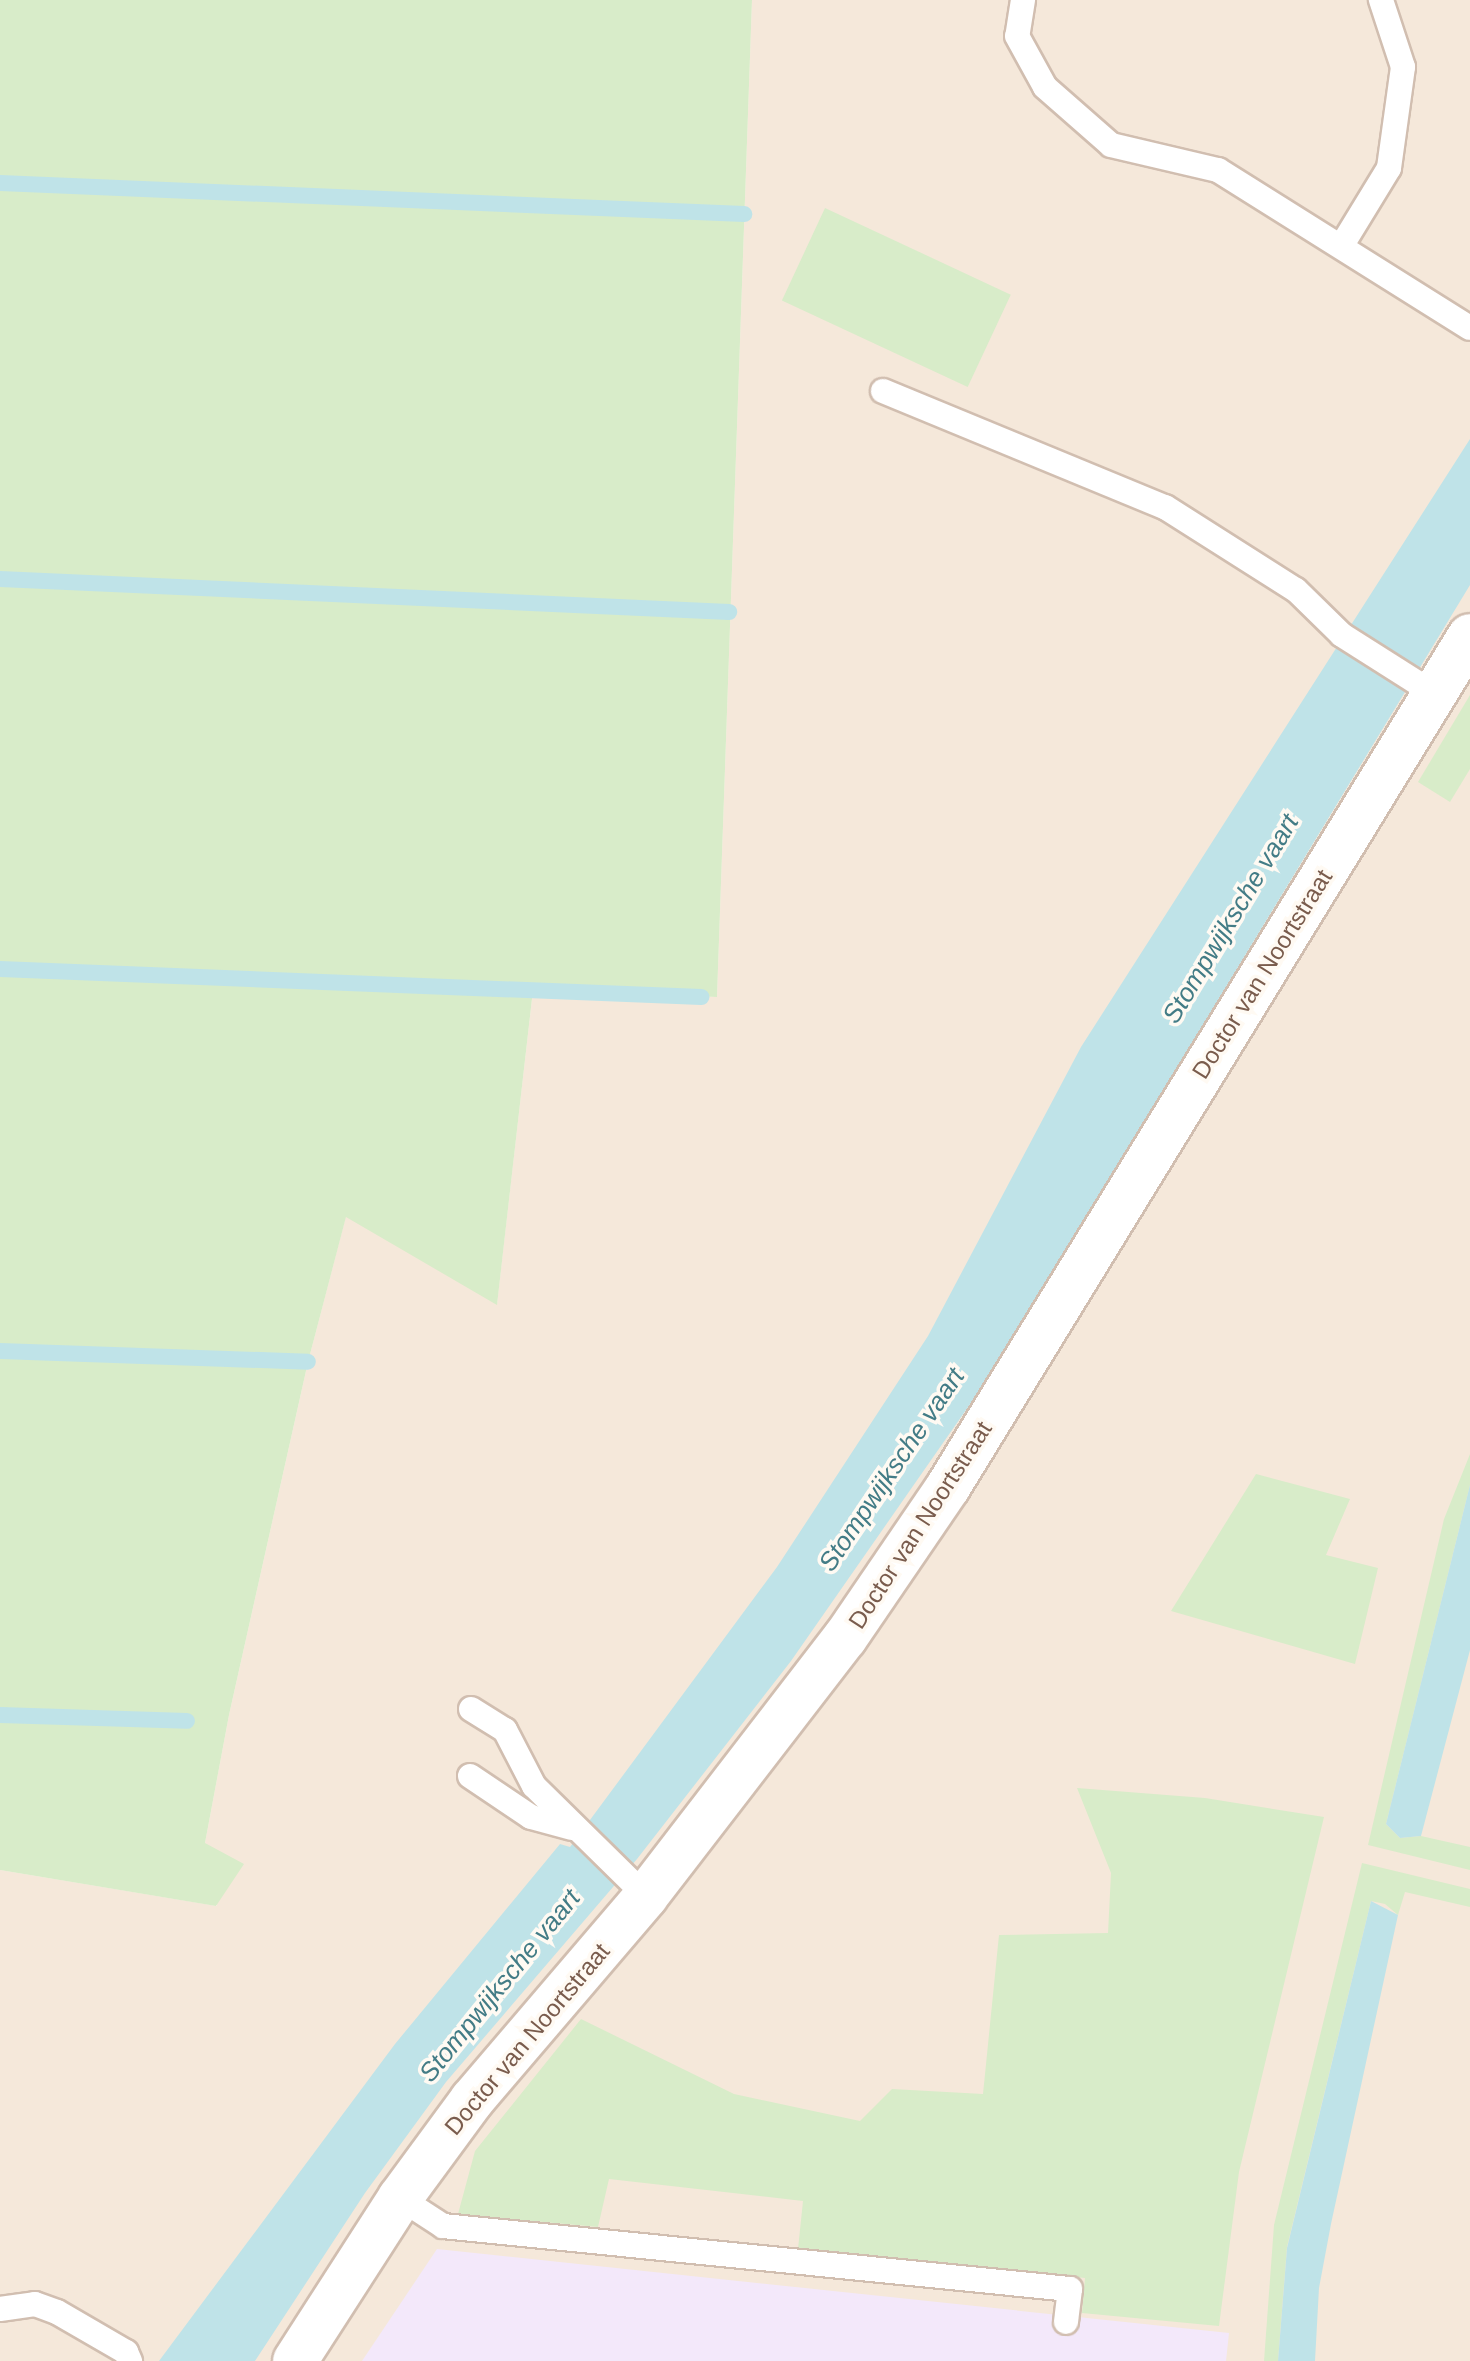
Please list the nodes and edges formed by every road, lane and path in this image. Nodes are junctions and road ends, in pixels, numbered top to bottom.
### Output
1 (1023, 0) edge
2 (1381, 0) edge
3 (1342, 245) junction
4 (1470, 328) edge
5 (883, 391) dead end
6 (1470, 636) edge
7 (1425, 688) junction
8 (471, 1709) dead end
9 (470, 1776) dead end
10 (572, 1828) junction
11 (637, 1888) junction
12 (400, 2198) junction
13 (0, 2309) edge
14 (1066, 2322) dead end
15 (130, 2361) edge
16 (295, 2361) edge

1 - 3 lane
2 - 3 lane
3 - 4 lane
5 - 7 lane
6 - 7 street, Doctor van Noortstraat
7 - 11 street, Doctor van Noortstraat
8 - 10 lane
9 - 10 lane
10 - 11 lane
11 - 12 street, Doctor van Noortstraat
12 - 14 lane
12 - 16 street, Doctor van Noortstraat
13 - 15 lane

